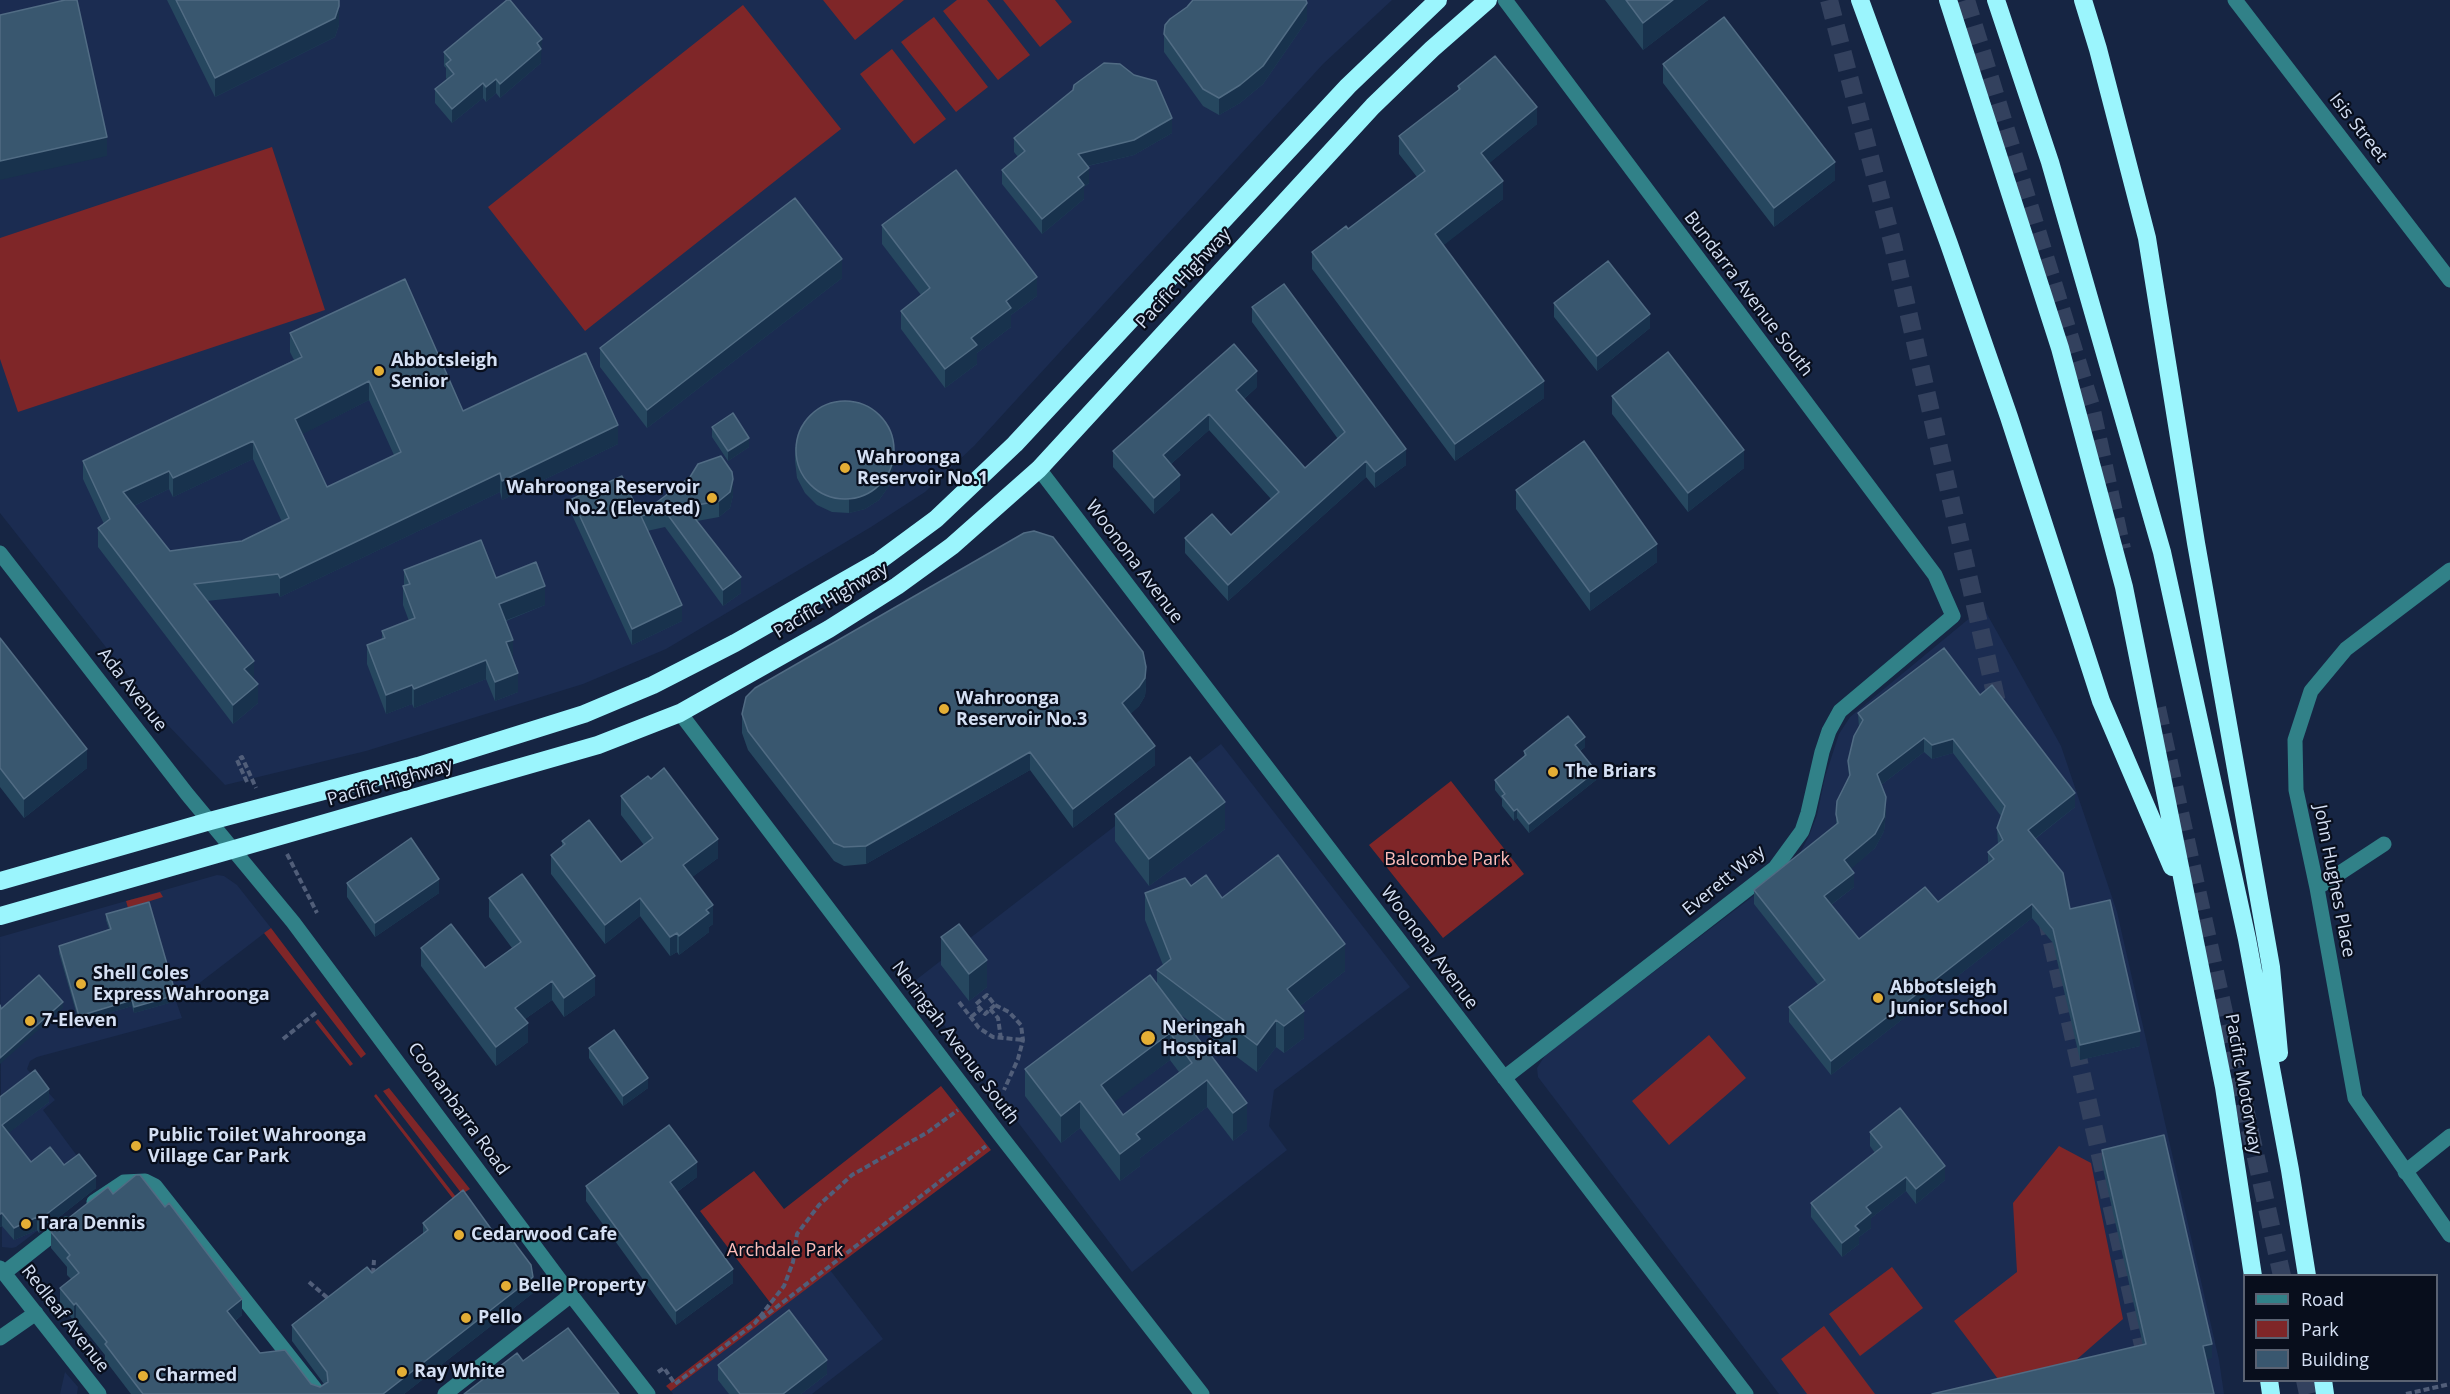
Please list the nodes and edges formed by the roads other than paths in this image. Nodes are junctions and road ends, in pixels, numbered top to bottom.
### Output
1 (1438, 0) edge
2 (1488, 0) edge
3 (1504, 0) edge
4 (1860, 0) edge
5 (1948, 0) edge
6 (1996, 0) edge
7 (2083, 0) edge
8 (2235, 0) edge
9 (2450, 280) edge
10 (1039, 469) junction
11 (0, 552) edge
12 (2450, 570) edge
13 (1953, 616) joint
14 (680, 713) junction
15 (210, 821) junction
16 (2384, 844) dead end
17 (234, 849) junction
18 (0, 881) edge
19 (2317, 888) junction
20 (2187, 901) junction
21 (0, 916) edge
22 (1504, 1078) junction
23 (2450, 1136) edge
24 (2290, 1170) junction
25 (2405, 1172) junction
26 (2450, 1235) edge
27 (2, 1271) edge
28 (2253, 1274) edge
29 (2307, 1274) edge
30 (571, 1295) junction
31 (36, 1313) junction
32 (0, 1338) edge
33 (99, 1394) edge
34 (319, 1394) edge
35 (445, 1394) edge
36 (648, 1394) edge
37 (1202, 1394) edge
38 (1746, 1394) edge

1 - 15 highway, Pacific Highway
2 - 10 highway, Pacific Highway
3 - 13 street, Bundarra Avenue South
4 - 20 highway
5 - 20 highway
6 - 24 highway
7 - 24 highway
8 - 9 street, Isis Street
10 - 14 highway, Pacific Highway
10 - 22 street, Woonona Avenue
11 - 15 street, Ada Avenue
12 - 19 street, John Hughes Place
13 - 22 street, Everett Way
14 - 17 highway, Pacific Highway
14 - 37 street, Neringah Avenue South
15 - 17 street, Ada Avenue
15 - 18 highway, Pacific Highway
16 - 19 street
17 - 21 highway, Pacific Highway
17 - 30 street, Coonanbarra Road
19 - 25 street, John Hughes Place
20 - 28 highway, Pacific Motorway
22 - 38 street, Woonona Avenue
23 - 25 street
24 - 29 highway
25 - 26 street, John Hughes Place
27 - 31 street, Redleaf Avenue
27 - 34 street
30 - 35 street
30 - 36 street, Coonanbarra Road
31 - 32 street
31 - 33 street, Redleaf Avenue

